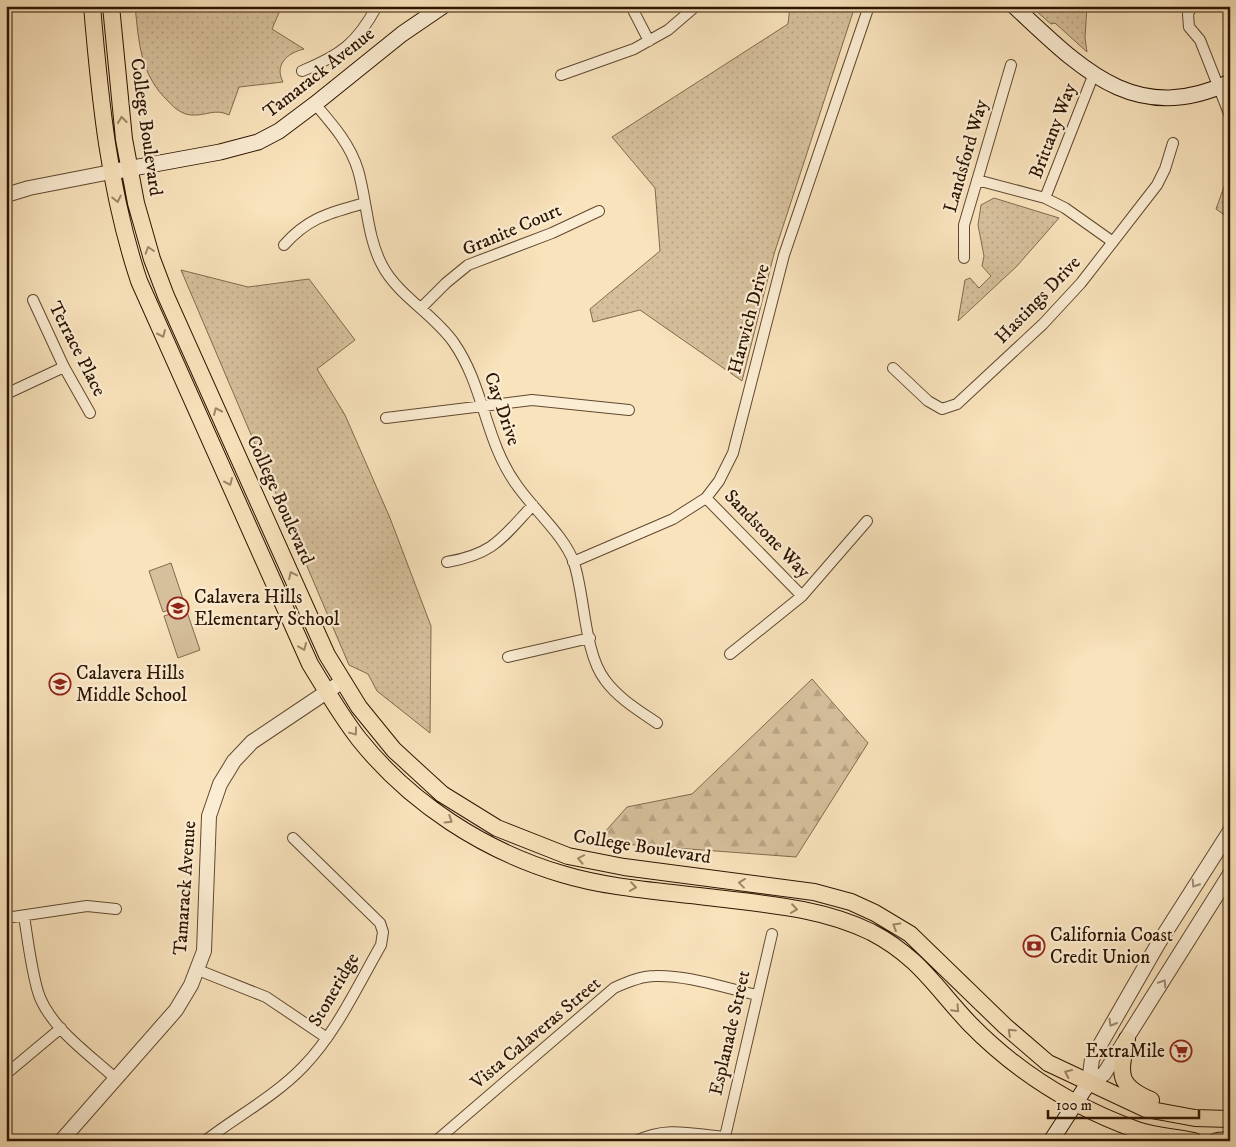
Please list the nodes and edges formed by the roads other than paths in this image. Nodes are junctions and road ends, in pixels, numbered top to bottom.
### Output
1 (92, 6) edge
2 (111, 6) edge
3 (377, 6) edge
4 (443, 6) edge
5 (631, 6) edge
6 (696, 6) edge
7 (869, 6) edge
8 (1014, 6) edge
9 (1192, 6) edge
10 (650, 41) junction
11 (1011, 65) dead end
12 (302, 71) dead end
13 (561, 76) dead end
14 (1093, 76) junction
15 (1224, 85) edge
16 (316, 104) junction
17 (1230, 116) edge
18 (1173, 143) dead end
19 (129, 168) junction
20 (111, 172) junction
21 (977, 180) junction
22 (6, 195) edge
23 (1045, 198) junction
24 (365, 203) junction
25 (599, 211) dead end
26 (1113, 242) junction
27 (284, 245) dead end
28 (964, 258) dead end
29 (33, 300) dead end
30 (422, 308) junction
31 (64, 367) junction
32 (893, 368) dead end
33 (6, 394) edge
34 (482, 406) junction
35 (629, 410) dead end
36 (90, 414) dead end
37 (386, 418) dead end
38 (706, 498) junction
39 (533, 505) junction
40 (867, 521) dead end
41 (448, 562) dead end
42 (574, 562) junction
43 (802, 596) junction
44 (590, 638) junction
45 (730, 654) dead end
46 (508, 657) dead end
47 (343, 681) junction
48 (327, 692) junction
49 (657, 723) dead end
50 (1230, 831) edge
51 (293, 838) dead end
52 (1230, 874) edge
53 (116, 909) dead end
54 (24, 916) junction
55 (6, 918) edge
56 (772, 934) dead end
57 (895, 946) junction
58 (935, 956) junction
59 (198, 970) junction
60 (757, 995) junction
61 (61, 1028) junction
62 (327, 1038) junction
63 (1127, 1038) junction
64 (6, 1074) edge
65 (115, 1078) junction
66 (1089, 1082) junction
67 (1075, 1104) junction
68 (1205, 1119) junction
69 (1230, 1119) edge
70 (724, 1139) edge
71 (1230, 1140) edge
72 (61, 1141) edge
73 (205, 1141) edge
74 (436, 1141) edge
75 (636, 1141) edge
76 (1051, 1141) edge
77 (1194, 1141) edge
78 (1217, 1141) edge

1 - 20 main road, College Boulevard
19 -> 2 main road, College Boulevard
3 - 12 street
4 - 16 main road, Tamarack Avenue
5 - 10 street
6 - 10 street
7 - 38 street, Harwich Drive
8 - 14 main road
9 - 15 street
10 - 13 street
11 - 21 street, Landsford Way
14 - 15 main road
14 - 23 street, Brittany Way
15 - 17 street
16 - 19 main road, Tamarack Avenue
16 - 24 street, Cay Drive
18 - 26 street, Hastings Drive
19 - 20 main road, Tamarack Avenue
47 -> 19 main road, College Boulevard
20 - 22 street, Tamarack Avenue
20 -> 48 main road, College Boulevard
21 - 23 street
21 - 28 street, Landsford Way
23 - 26 street
24 - 27 street
24 - 30 street, Cay Drive
25 - 30 street, Granite Court
26 - 32 street, Hastings Drive
29 - 31 street, Terrace Place
30 - 34 street, Cay Drive
31 - 33 street
31 - 36 street, Terrace Place
34 - 35 street
34 - 37 street
34 - 39 street, Cay Drive
38 - 42 street, Harwich Drive
38 - 43 street, Sandstone Way
39 - 41 street
39 - 42 street, Cay Drive
40 - 43 street
42 - 44 street, Cay Drive
43 - 45 street
44 - 46 street
44 - 49 street, Cay Drive
47 - 48 street, Tamarack Avenue
58 -> 47 main road, College Boulevard
48 -> 57 main road, College Boulevard
48 - 59 street, Tamarack Avenue
50 -> 66 street
51 - 62 street, Stoneridge
63 -> 52 street
53 - 54 street
54 - 55 street
54 - 61 street
56 - 60 street, Esplanade Street
57 - 58 main road
57 -> 67 main road, College Boulevard
66 -> 58 main road, College Boulevard
59 - 62 street
59 - 65 street, Tamarack Avenue
60 - 70 street, Esplanade Street
60 - 74 street, Vista Calaveras Street
61 - 64 street
61 - 65 street
62 - 73 street, Stoneridge
63 - 66 street
63 - 68 main road
65 - 72 street, Tamarack Avenue
66 - 67 main road
66 - 68 main road, College Boulevard
67 - 76 main road
67 - 77 main road, College Boulevard
68 - 69 main road, College Boulevard
70 - 75 street
71 - 78 main road

